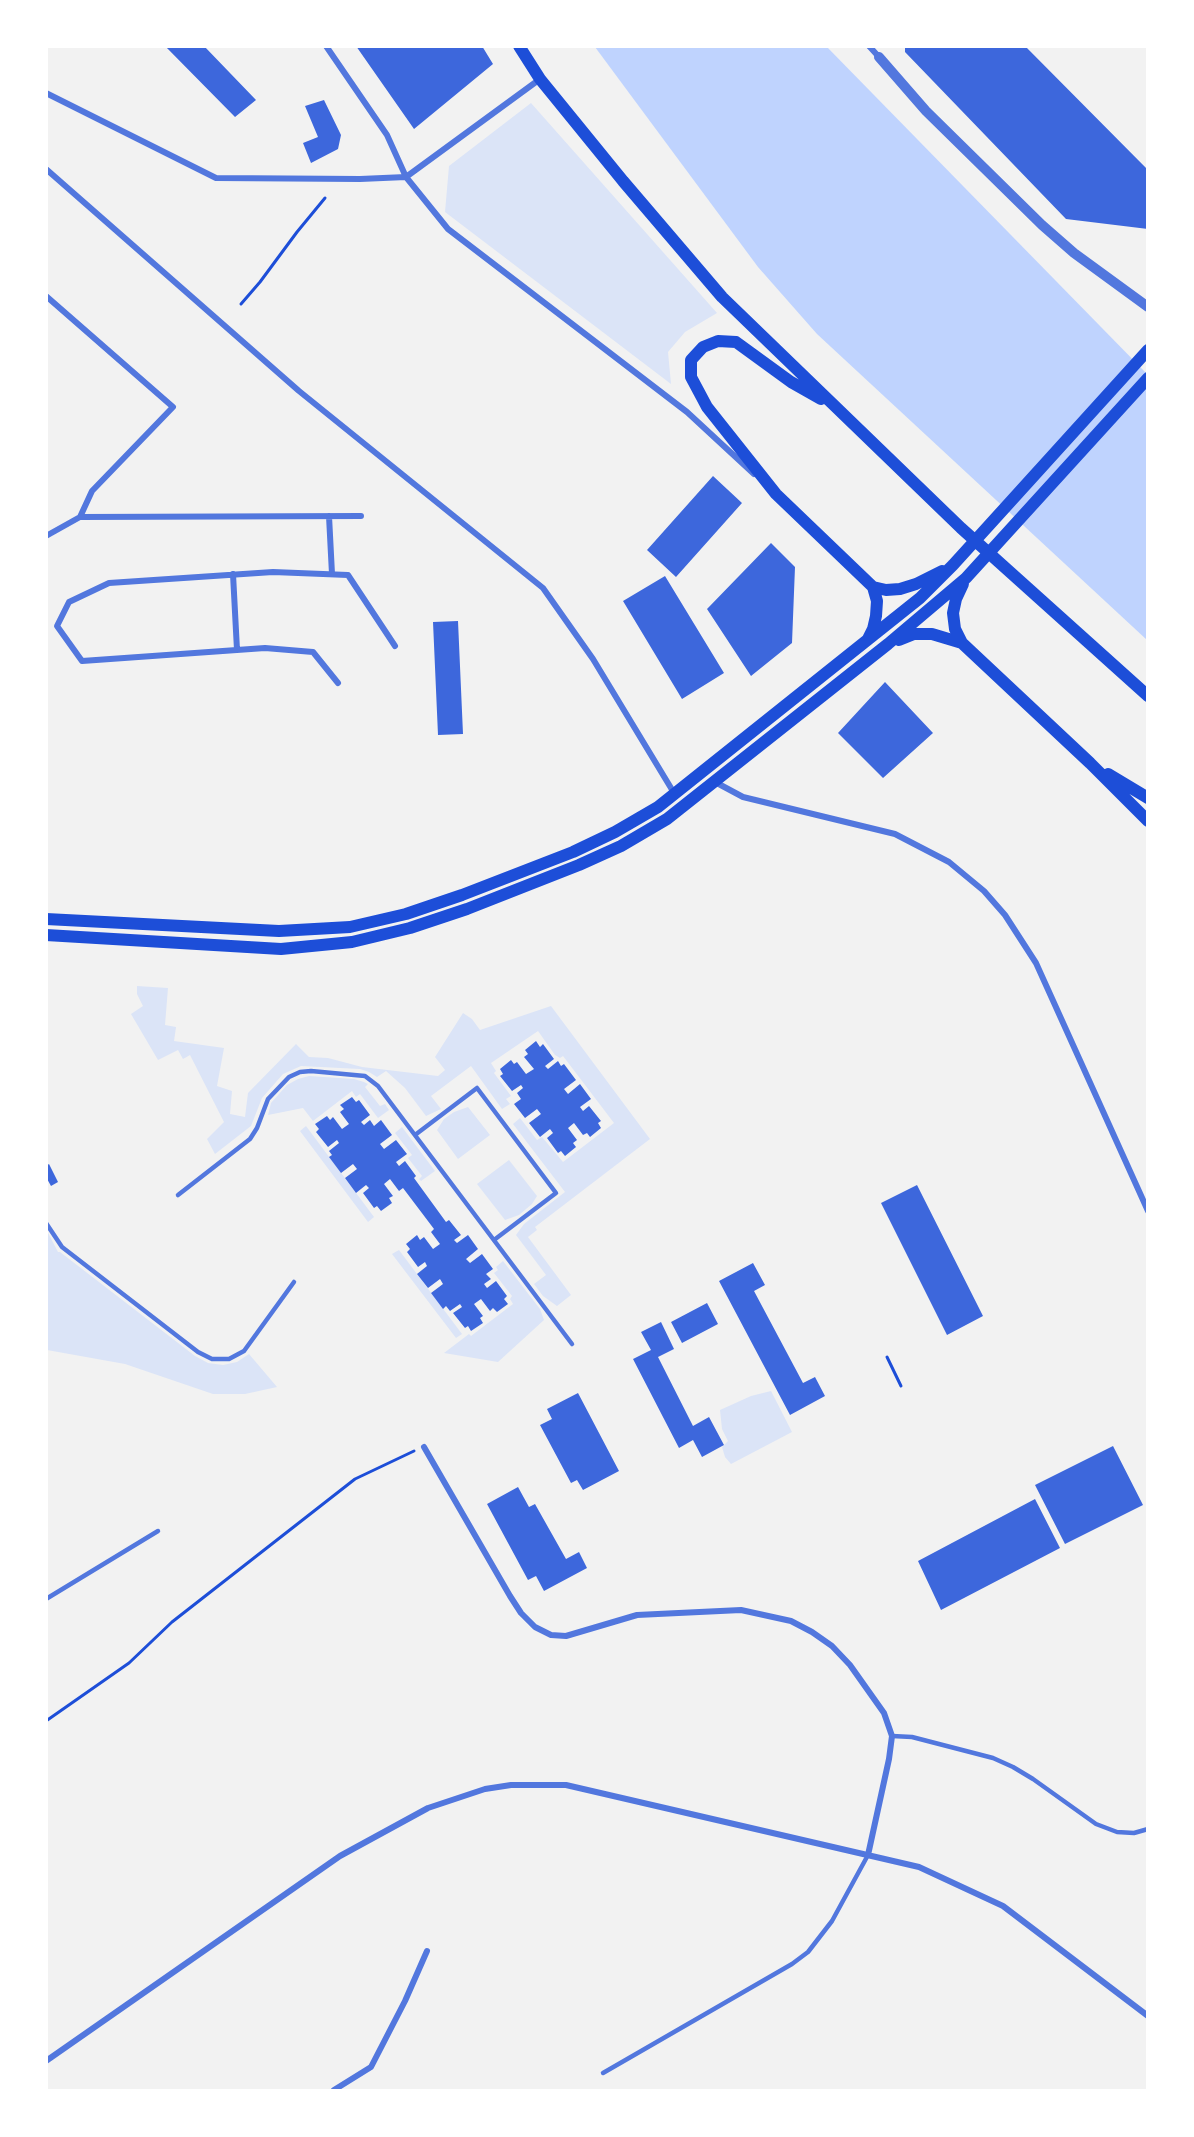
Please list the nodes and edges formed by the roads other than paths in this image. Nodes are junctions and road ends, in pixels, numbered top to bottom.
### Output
1 (326, 46) edge
2 (519, 46) edge
3 (869, 46) edge
4 (877, 52) edge
5 (540, 79) junction
6 (46, 93) edge
7 (46, 170) edge
8 (406, 177) junction
9 (46, 296) edge
10 (1148, 307) edge
11 (1148, 351) edge
12 (1148, 378) edge
13 (834, 406) junction
14 (776, 494) junction
15 (328, 516) junction
16 (361, 516) dead end
17 (80, 518) junction
18 (46, 536) edge
19 (954, 564) junction
20 (233, 574) junction
21 (332, 574) junction
22 (966, 578) junction
23 (873, 587) junction
24 (866, 643) junction
25 (962, 643) junction
26 (888, 644) junction
27 (395, 646) dead end
28 (237, 650) junction
29 (1132, 682) junction
30 (338, 683) dead end
31 (1148, 696) edge
32 (1148, 705) edge
33 (1090, 763) junction
34 (715, 782) junction
35 (675, 794) junction
36 (1148, 798) edge
37 (1148, 821) edge
38 (46, 919) edge
39 (46, 935) edge
40 (415, 1135) junction
41 (178, 1195) dead end
42 (1148, 1210) edge
43 (46, 1222) edge
44 (494, 1240) junction
45 (294, 1282) dead end
46 (572, 1344) dead end
47 (424, 1447) road end
48 (158, 1531) dead end
49 (46, 1599) edge
50 (892, 1736) junction
51 (1148, 1829) edge
52 (868, 1855) junction
53 (427, 1951) dead end
54 (1148, 2016) edge
55 (46, 2061) edge
56 (603, 2073) dead end
57 (334, 2091) edge

1 - 8 street
2 - 5 main road
3 - 4 street
4 - 10 street
5 - 8 street
5 - 13 main road
6 - 8 street
7 - 35 street
8 - 14 street
9 - 17 street
11 - 19 main road
12 - 22 main road
13 - 14 main road
13 - 29 main road
14 - 23 main road
15 - 16 street
15 - 17 street
15 - 21 street
17 - 18 street
19 - 23 main road
19 - 24 main road
20 - 21 street
20 - 28 street
20 - 28 street
21 - 27 street
22 - 25 main road
22 - 26 main road
23 - 24 main road
24 - 35 main road
25 - 26 main road
25 - 33 main road
26 - 34 main road
28 - 30 street
29 - 31 main road
29 - 32 main road
33 - 36 main road
33 - 37 main road
34 - 39 main road
34 - 42 street
35 - 38 main road
40 - 41 lane
40 - 44 lane
40 - 44 lane
43 - 45 lane
44 - 46 lane
47 - 50 street
48 - 49 lane
50 - 51 lane
50 - 52 street
52 - 54 street
52 - 55 street
52 - 56 lane
53 - 57 street

